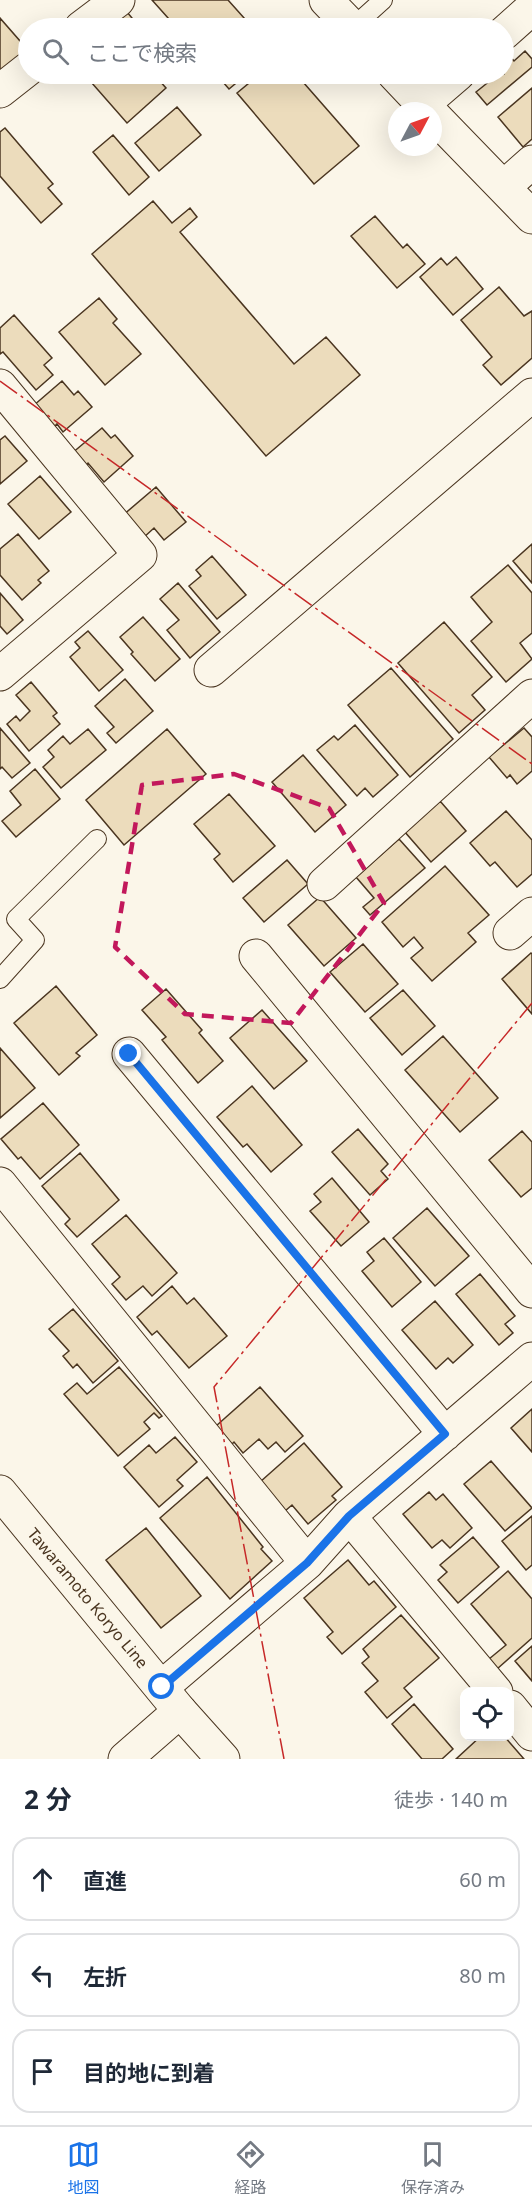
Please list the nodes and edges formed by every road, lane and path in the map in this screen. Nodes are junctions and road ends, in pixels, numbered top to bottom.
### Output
1 (118, 0) edge
2 (326, 0) edge
3 (383, 0) edge
4 (532, 8) edge
5 (94, 18) edge
6 (343, 18) edge
7 (363, 18) edge
8 (514, 24) edge
9 (18, 77) edge
10 (403, 84) edge
11 (450, 84) edge
12 (0, 91) edge
13 (420, 102) edge
14 (435, 102) edge
15 (442, 124) edge
16 (532, 162) edge
17 (505, 186) junction
18 (532, 217) edge
19 (0, 386) edge
20 (532, 395) edge
21 (211, 670) dead end
22 (0, 674) edge
23 (532, 696) edge
24 (97, 839) dead end
25 (324, 884) dead end
26 (256, 956) dead end
27 (0, 979) edge
28 (129, 1054) dead end
29 (0, 1184) edge
30 (532, 1292) edge
31 (532, 1359) edge
32 (445, 1434) junction
33 (0, 1492) edge
34 (349, 1516) junction
35 (307, 1563) junction
36 (492, 1687) edge
37 (171, 1699) junction
38 (514, 1712) edge
39 (532, 1734) edge
40 (124, 1759) edge
41 (223, 1759) edge

1 - 5 street
2 - 6 street
3 - 7 lane
4 - 8 street
9 - 12 street
10 - 13 street
11 - 14 street
15 - 17 street
16 - 17 street
17 - 18 street
19 - 22 street
20 - 21 street
23 - 25 street
24 - 27 lane
26 - 30 street
28 - 32 street
29 - 35 street
31 - 32 street
32 - 34 street
33 - 37 street, Tawaramoto Koryo Line
34 - 35 street
34 - 36 street
35 - 37 street
37 - 40 street
37 - 41 street, Tawaramoto Koryo Line
38 - 39 street

